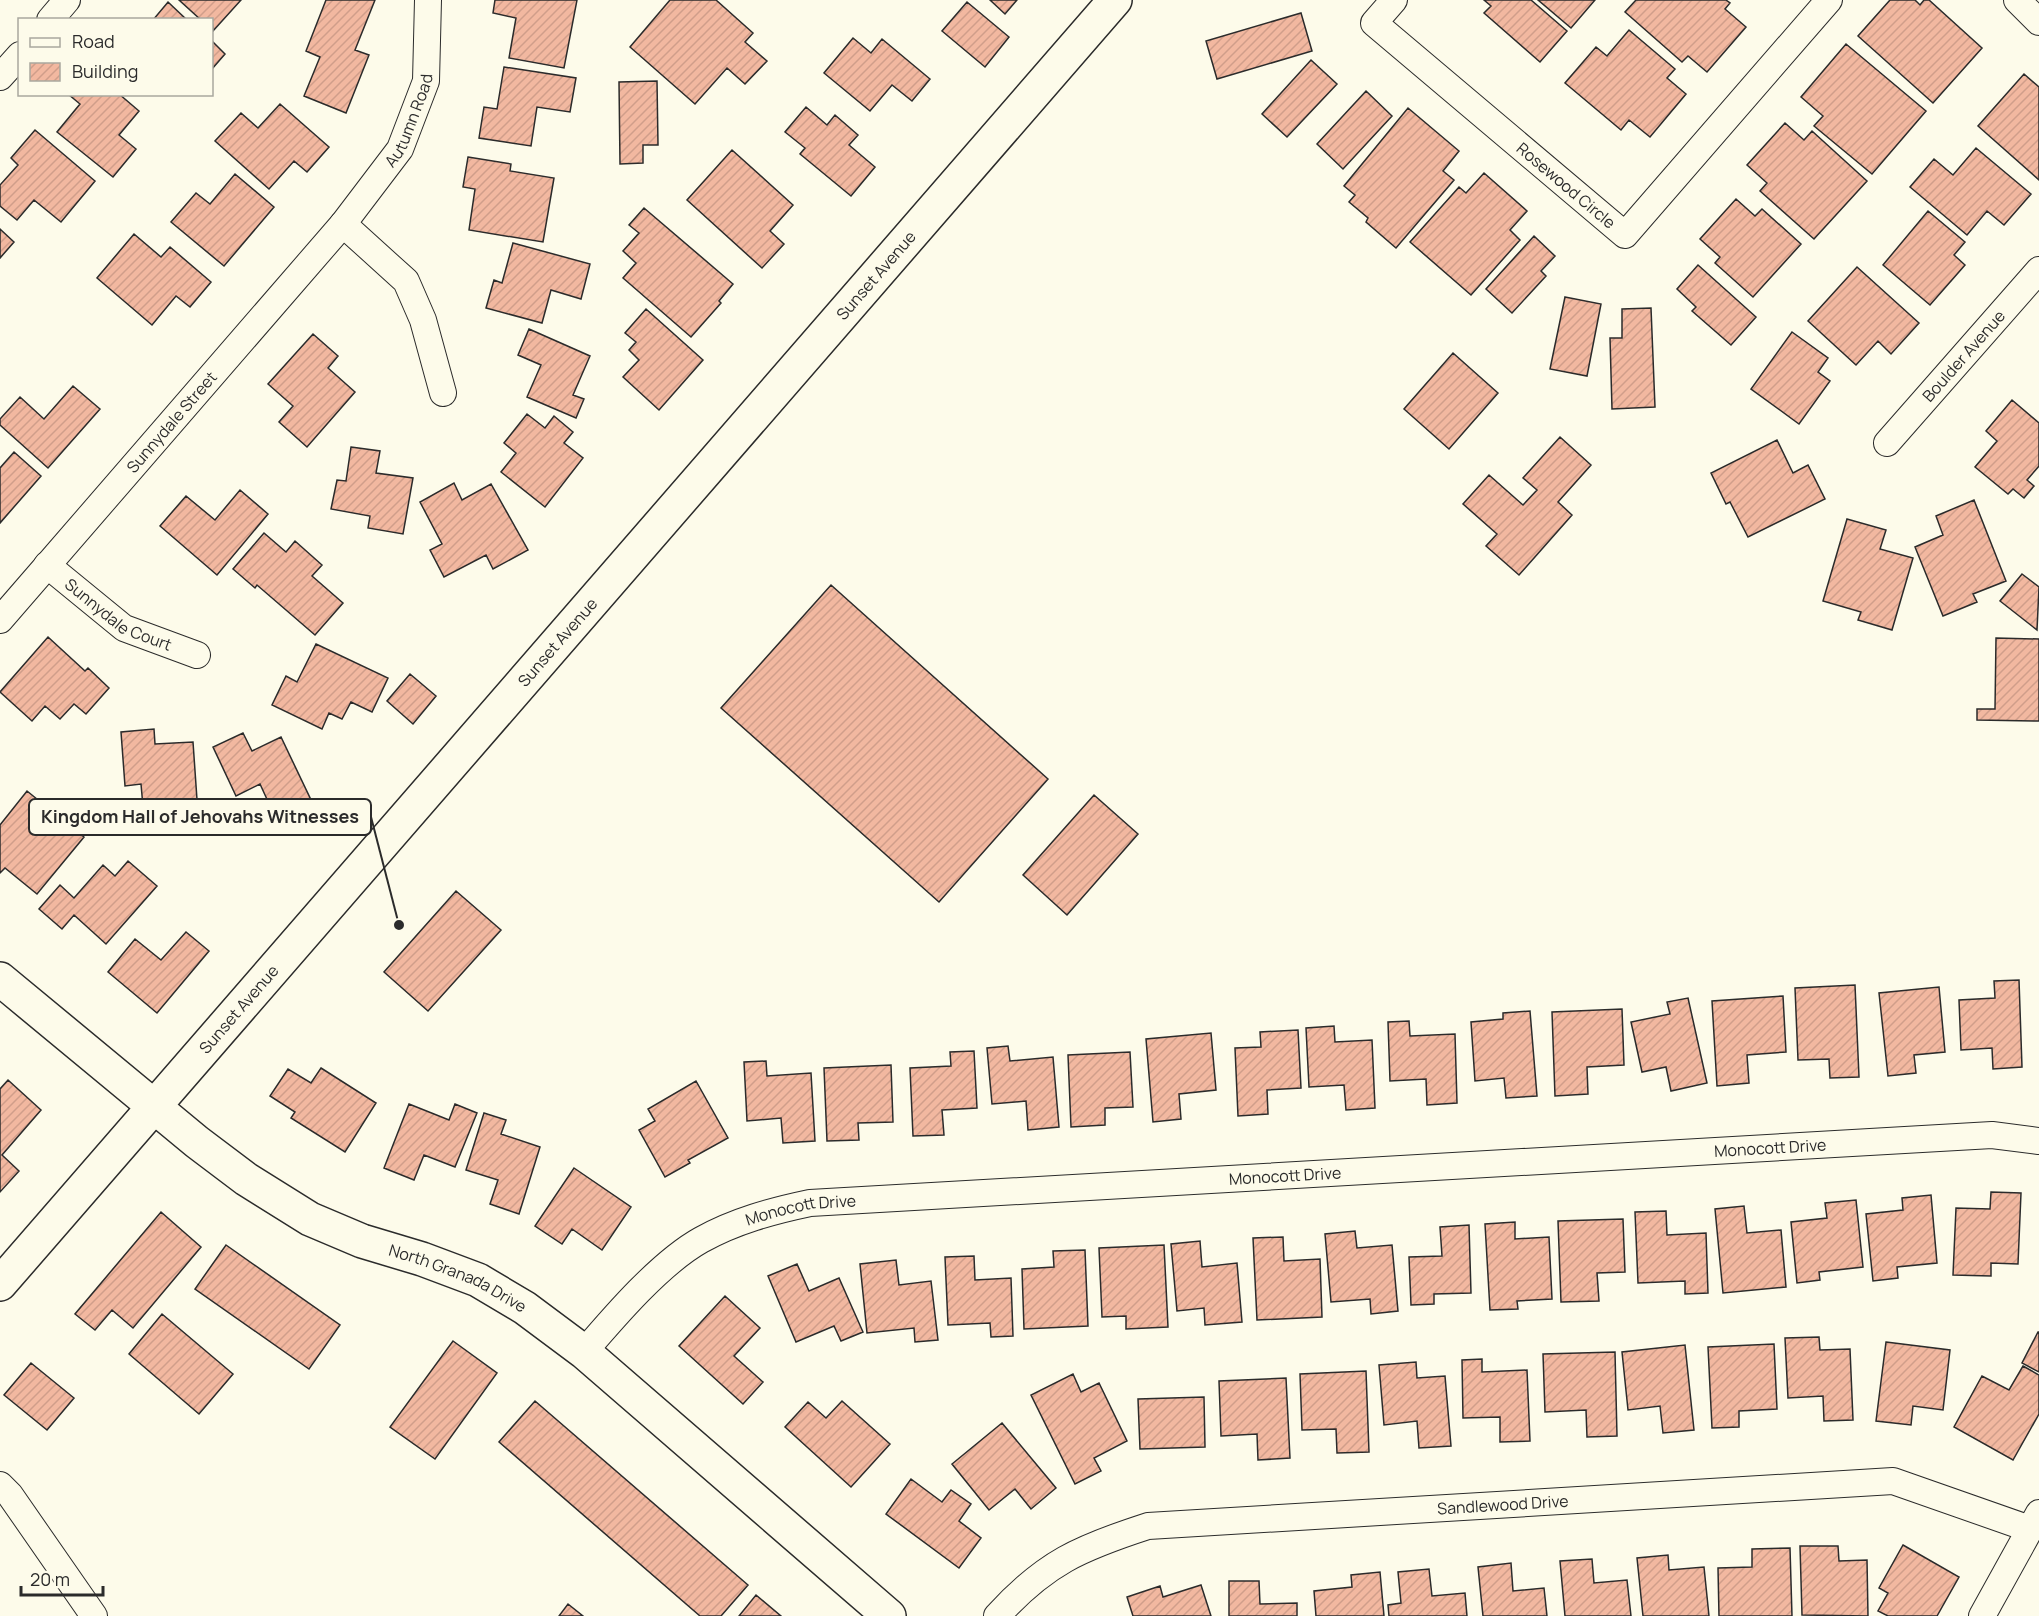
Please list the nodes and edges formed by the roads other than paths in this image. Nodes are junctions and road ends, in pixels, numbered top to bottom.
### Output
1 (67, 0) edge
2 (428, 0) edge
3 (1114, 0) edge
4 (1394, 0) edge
5 (1829, 0) edge
6 (2017, 0) edge
7 (52, 18) edge
8 (2039, 22) edge
9 (18, 57) edge
10 (0, 77) edge
11 (343, 224) junction
12 (2039, 270) edge
13 (443, 393) dead end
14 (1887, 443) dead end
15 (47, 565) junction
16 (0, 620) edge
17 (197, 655) dead end
18 (0, 979) edge
19 (155, 1106) junction
20 (2039, 1141) edge
21 (0, 1284) edge
22 (584, 1352) junction
23 (0, 1485) edge
24 (2034, 1521) edge
25 (94, 1616) edge
26 (889, 1616) edge
27 (997, 1616) edge
28 (1982, 1616) edge

1 - 7 street
2 - 11 street, Autumn Road
3 - 19 main road, Sunset Avenue
4 - 5 street, Rosewood Circle
6 - 8 street
9 - 10 street
11 - 13 street
11 - 15 street, Sunnydale Street
12 - 14 street, Boulder Avenue
15 - 16 street, Sunnydale Street
15 - 17 street, Sunnydale Court
18 - 19 main road, North Granada Drive
19 - 21 main road, Sunset Avenue
19 - 22 main road, North Granada Drive
20 - 22 street, Monocott Drive
22 - 26 main road, North Granada Drive
23 - 25 street
24 - 27 street, Sandlewood Drive
24 - 28 street

